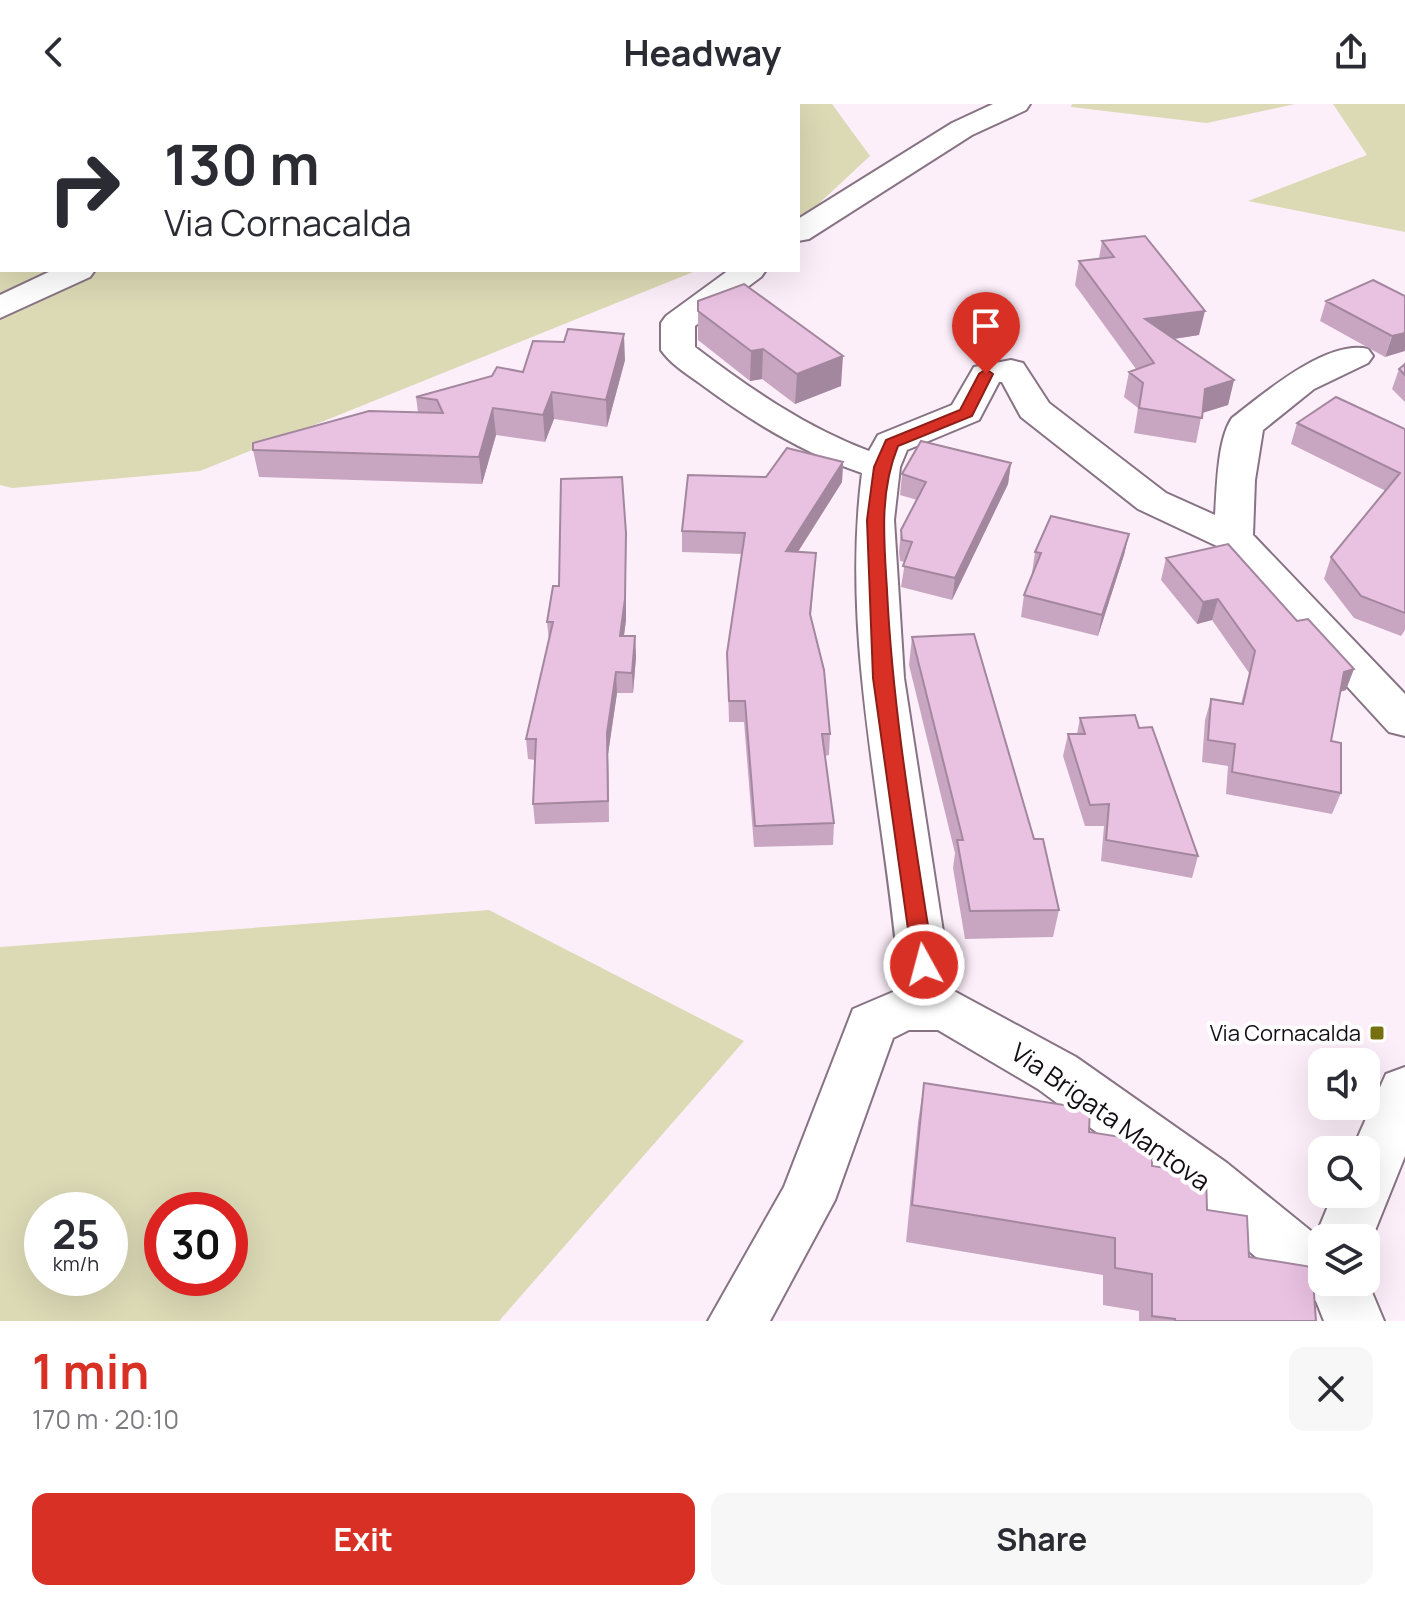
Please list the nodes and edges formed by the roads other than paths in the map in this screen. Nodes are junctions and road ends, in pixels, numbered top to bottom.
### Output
1 (1016, 104) edge
2 (804, 228) edge
3 (75, 272) edge
4 (747, 272) edge
5 (0, 308) edge
6 (1356, 356) dead end
7 (881, 467) junction
8 (1233, 538) junction
9 (1405, 721) edge
10 (928, 1009) junction
11 (1405, 1090) edge
12 (1380, 1149) edge
13 (1308, 1259) edge
14 (738, 1321) edge

1 - 2 street
3 - 5 street
4 - 7 street
6 - 8 street
7 - 8 street
7 - 10 street
8 - 9 street
10 - 13 street, Via Brigata Mantova
10 - 14 street, Via Brigata Mantova
11 - 12 street

